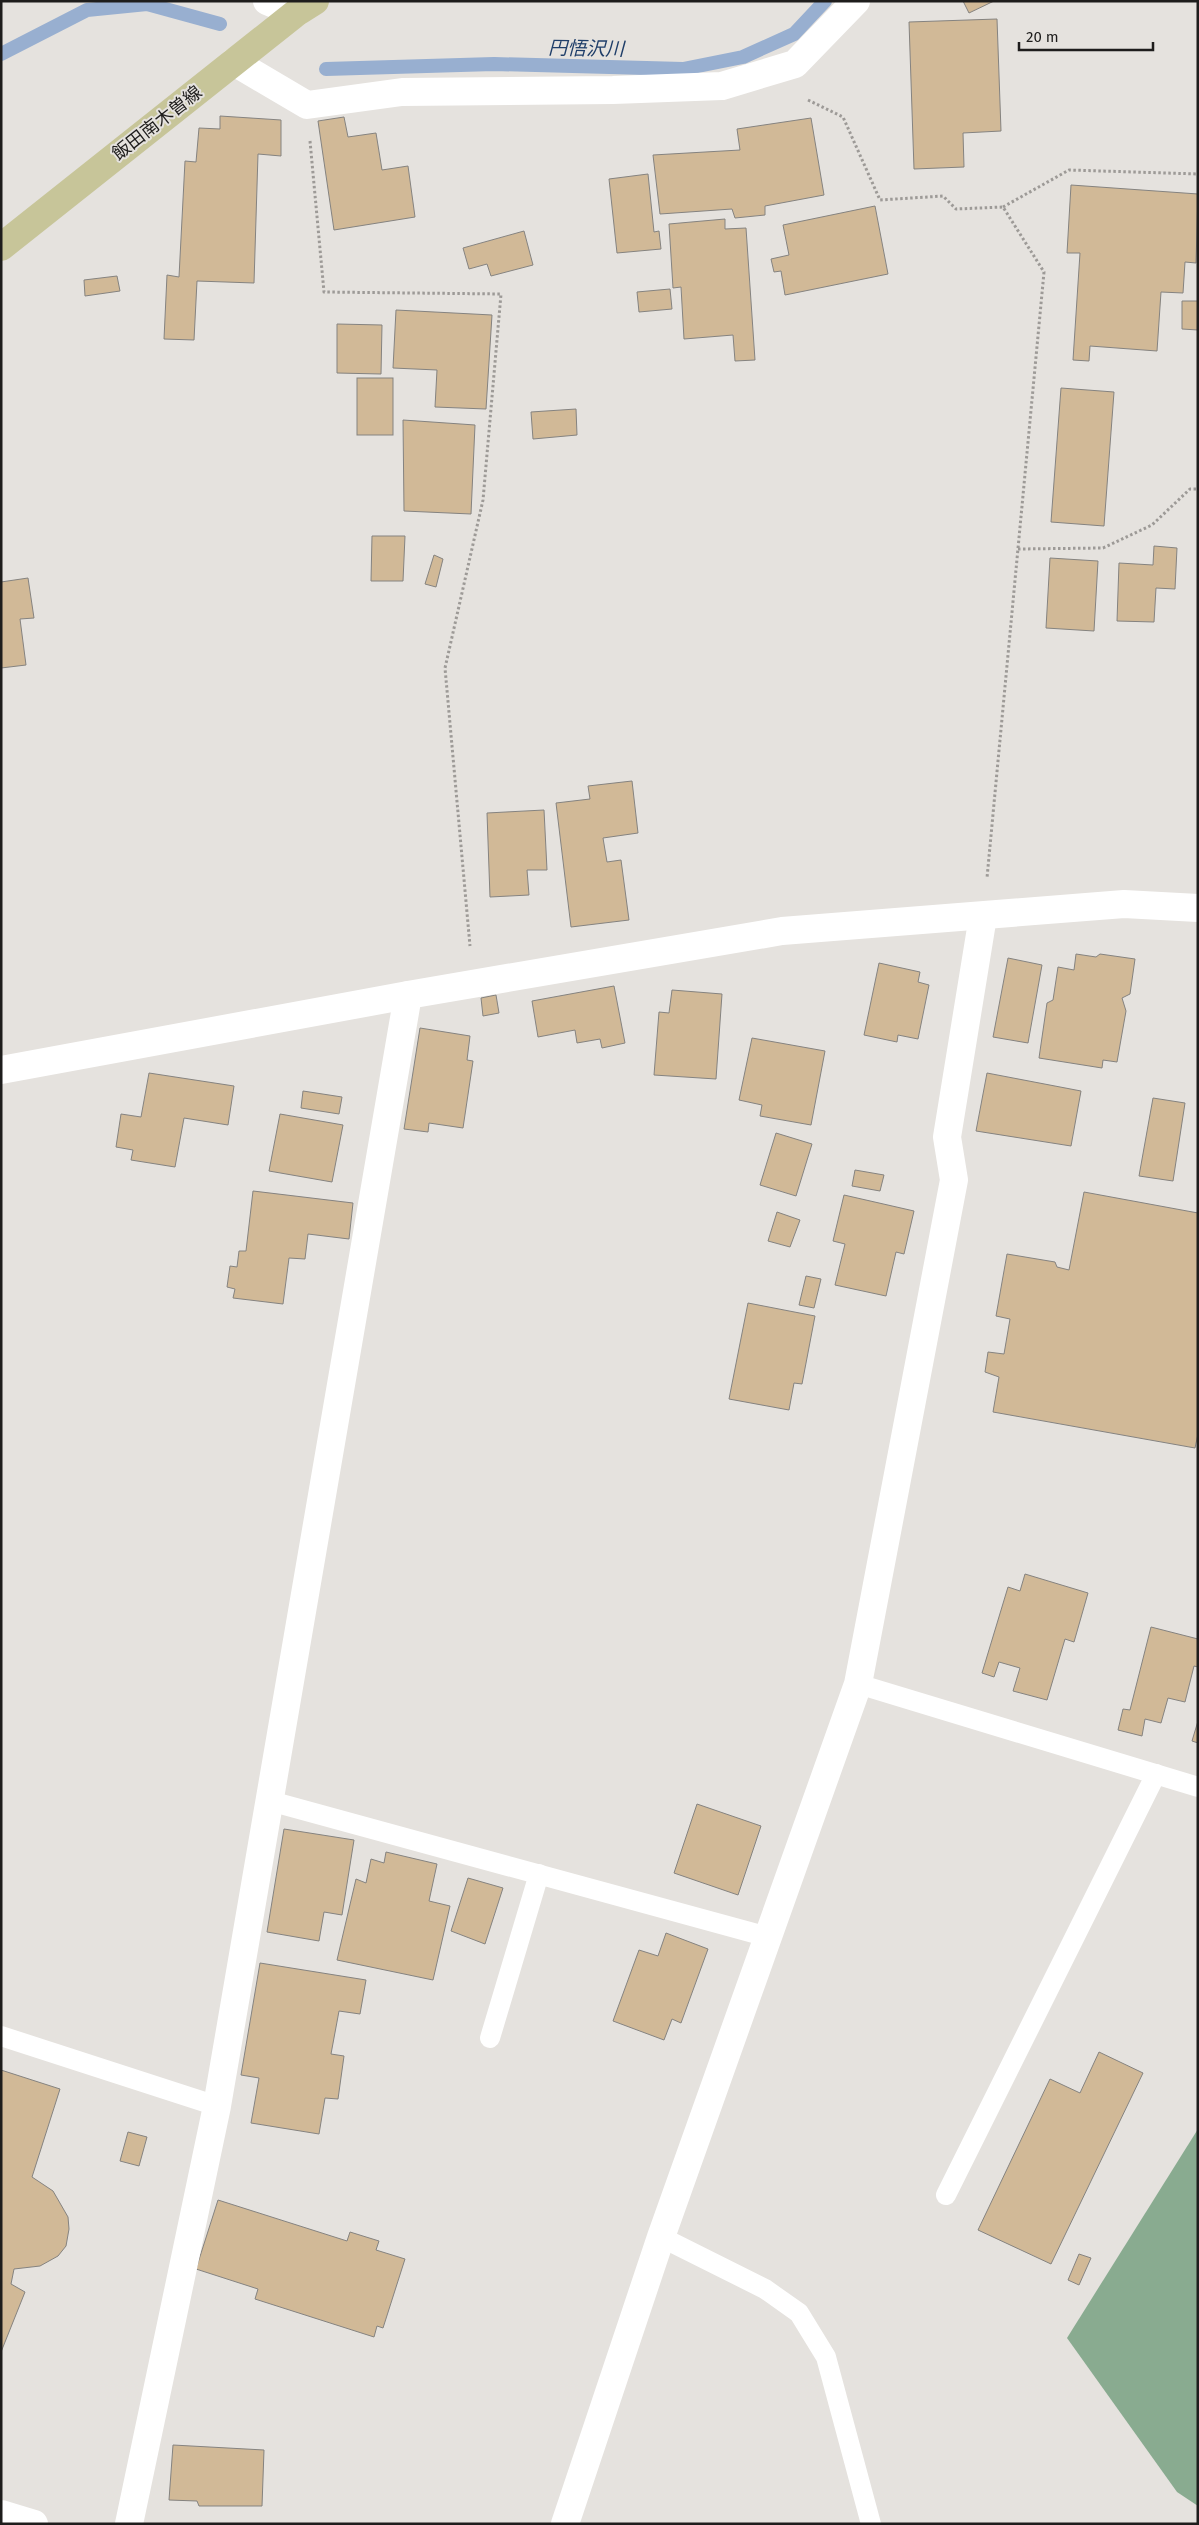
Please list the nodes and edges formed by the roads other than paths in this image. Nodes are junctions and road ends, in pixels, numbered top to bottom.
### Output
1 (267, 1) edge
2 (856, 1) edge
3 (306, 7) edge
4 (234, 62) junction
5 (1, 247) edge
6 (1198, 908) edge
7 (983, 916) junction
8 (408, 995) junction
9 (1, 1070) edge
10 (858, 1684) junction
11 (1156, 1774) junction
12 (1198, 1787) edge
13 (270, 1801) junction
14 (539, 1874) junction
15 (768, 1937) junction
16 (1, 2036) edge
17 (490, 2038) dead end
18 (217, 2106) junction
19 (946, 2195) dead end
20 (661, 2237) junction
21 (1, 2514) edge
22 (34, 2524) edge
23 (129, 2524) edge
24 (565, 2524) edge
25 (871, 2524) edge

1 - 3 street
2 - 4 street
3 - 4 main road, 飯田南木曽線
4 - 5 main road, 飯田南木曽線
6 - 7 street
7 - 8 street
7 - 10 street
8 - 9 street
8 - 13 street
10 - 11 lane
10 - 15 street
11 - 12 lane
11 - 19 lane
13 - 14 lane
13 - 18 street
14 - 15 lane
14 - 17 lane
15 - 20 street
16 - 18 lane
18 - 23 street
20 - 24 street
20 - 25 lane
21 - 22 street

